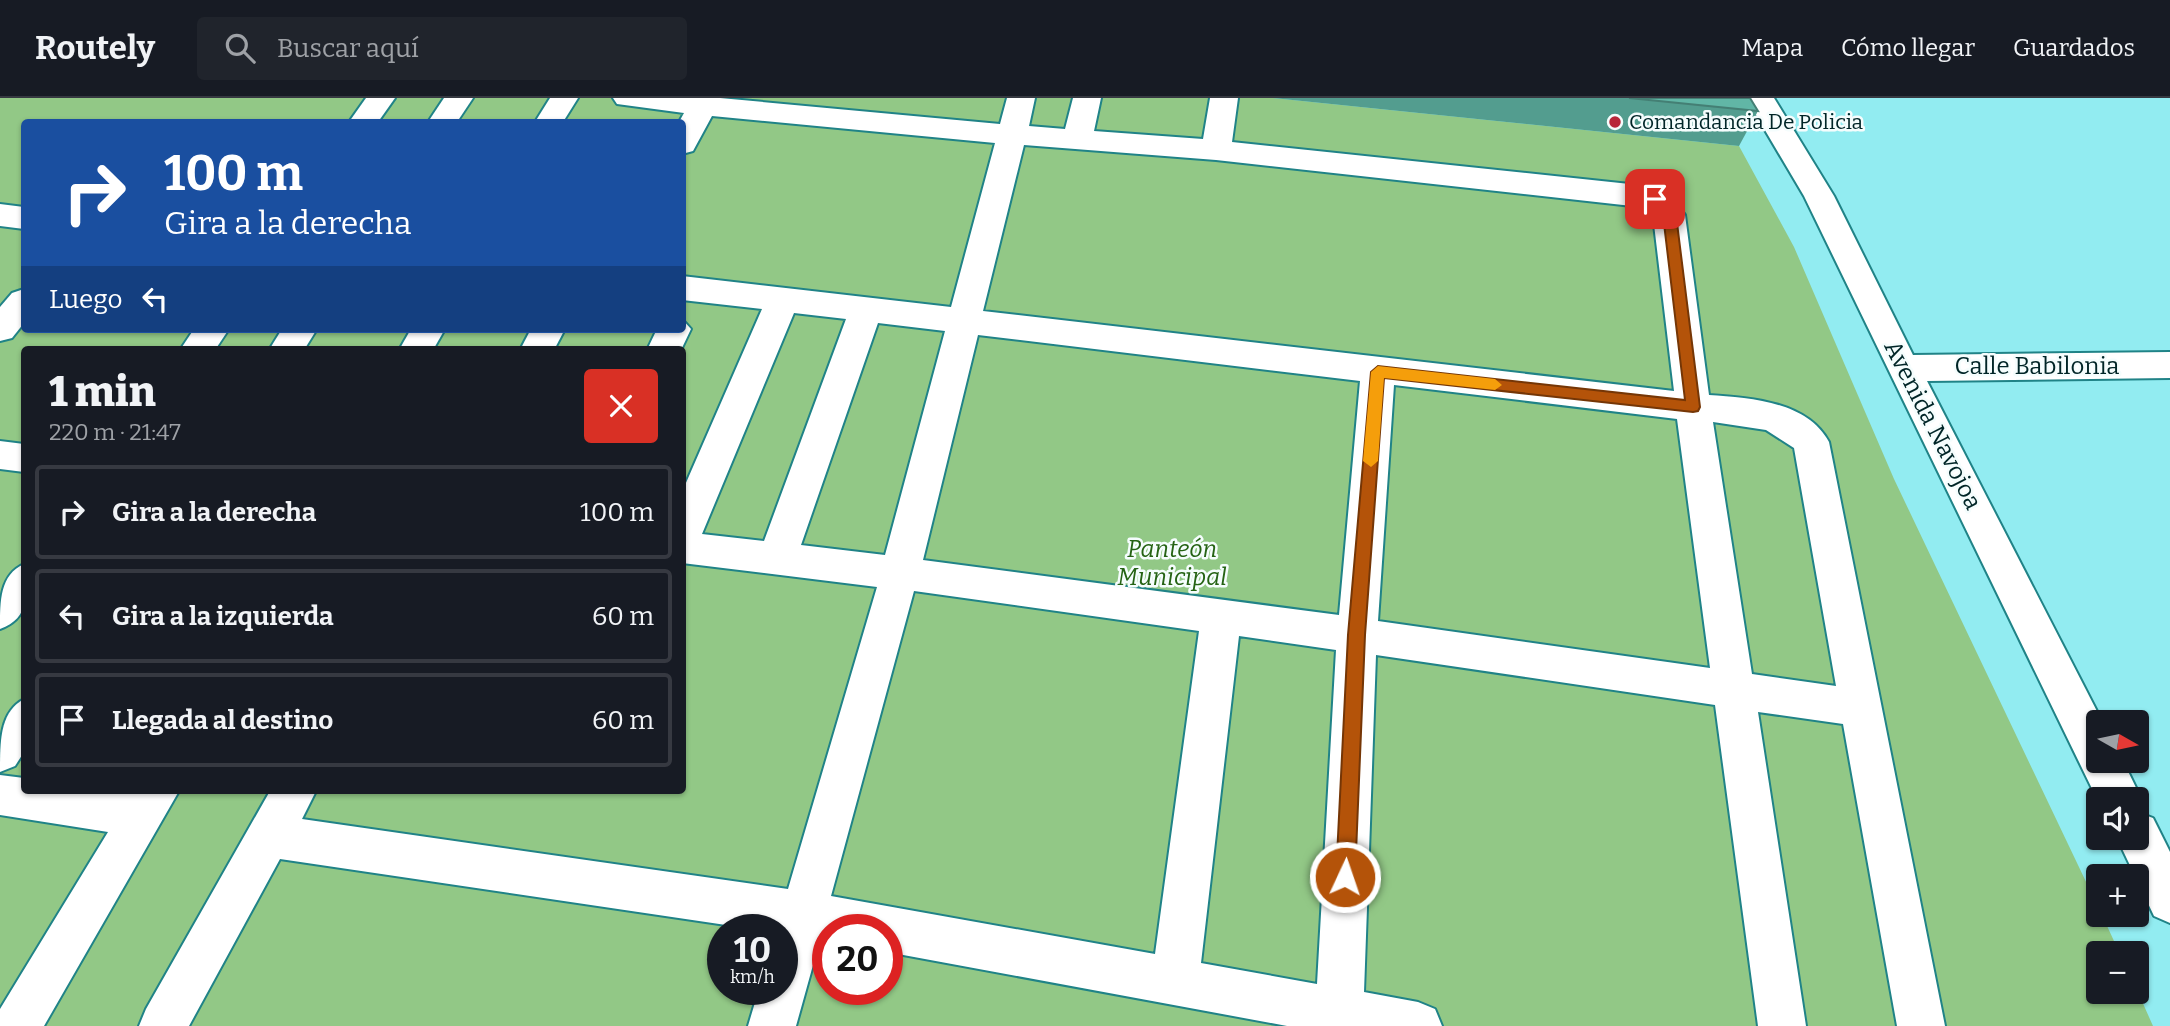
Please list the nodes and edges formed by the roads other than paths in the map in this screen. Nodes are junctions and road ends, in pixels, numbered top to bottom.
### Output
1 (381, 98) edge
2 (459, 98) edge
3 (564, 98) edge
4 (627, 98) edge
5 (938, 98) edge
6 (1087, 98) edge
7 (1224, 98) edge
8 (704, 105) junction
9 (807, 106) edge
10 (1752, 111) edge
11 (1016, 116) edge
12 (365, 119) edge
13 (444, 119) edge
14 (551, 119) edge
15 (929, 128) junction
16 (686, 137) edge
17 (1078, 138) junction
18 (1216, 149) junction
19 (686, 296) edge
20 (783, 300) junction
21 (21, 304) edge
22 (866, 310) junction
23 (963, 322) junction
24 (0, 329) edge
25 (2170, 365) edge
26 (1905, 368) junction
27 (1378, 372) junction
28 (1693, 407) junction
29 (0, 455) edge
30 (21, 458) edge
31 (686, 528) edge
32 (686, 548) edge
33 (777, 559) junction
34 (900, 573) junction
35 (21, 584) edge
36 (0, 612) edge
37 (1222, 617) junction
38 (1357, 635) junction
39 (1733, 691) junction
40 (1861, 708) junction
41 (21, 722) edge
42 (2086, 732) edge
43 (0, 752) edge
44 (292, 794) edge
45 (0, 795) edge
46 (149, 803) edge
47 (271, 836) junction
48 (2145, 850) edge
49 (2170, 900) edge
50 (804, 914) junction
51 (1175, 982) junction
52 (1339, 1011) junction
53 (17, 1026) edge
54 (163, 1026) edge
55 (772, 1026) edge
56 (1418, 1026) edge
57 (1782, 1026) edge
58 (1921, 1026) edge

1 - 12 street
2 - 13 street
3 - 14 street
4 - 8 street
5 - 15 street
6 - 17 street
7 - 18 street
8 - 9 street
8 - 16 street
9 - 15 street
10 - 26 street, Avenida Navojoa
11 - 15 street
11 - 17 street
11 - 23 street
17 - 18 street
18 - 28 street
19 - 20 street
20 - 22 street
20 - 31 street
21 - 24 street
22 - 23 street
22 - 33 street
23 - 27 street
23 - 34 street
25 - 26 street, Calle Babilonia
26 - 42 street, Avenida Navojoa
27 - 28 street
27 - 38 street
28 - 39 street
28 - 40 street
29 - 30 street
32 - 33 street
33 - 34 street
34 - 37 street
34 - 50 street
35 - 36 street
37 - 38 street
37 - 51 street
38 - 39 street
38 - 52 street
39 - 40 street
39 - 57 street
40 - 58 street
41 - 43 street
44 - 47 street
45 - 46 street
46 - 53 street
47 - 50 street
47 - 54 street
48 - 49 street
50 - 51 street
50 - 55 street
51 - 52 street
52 - 56 street

